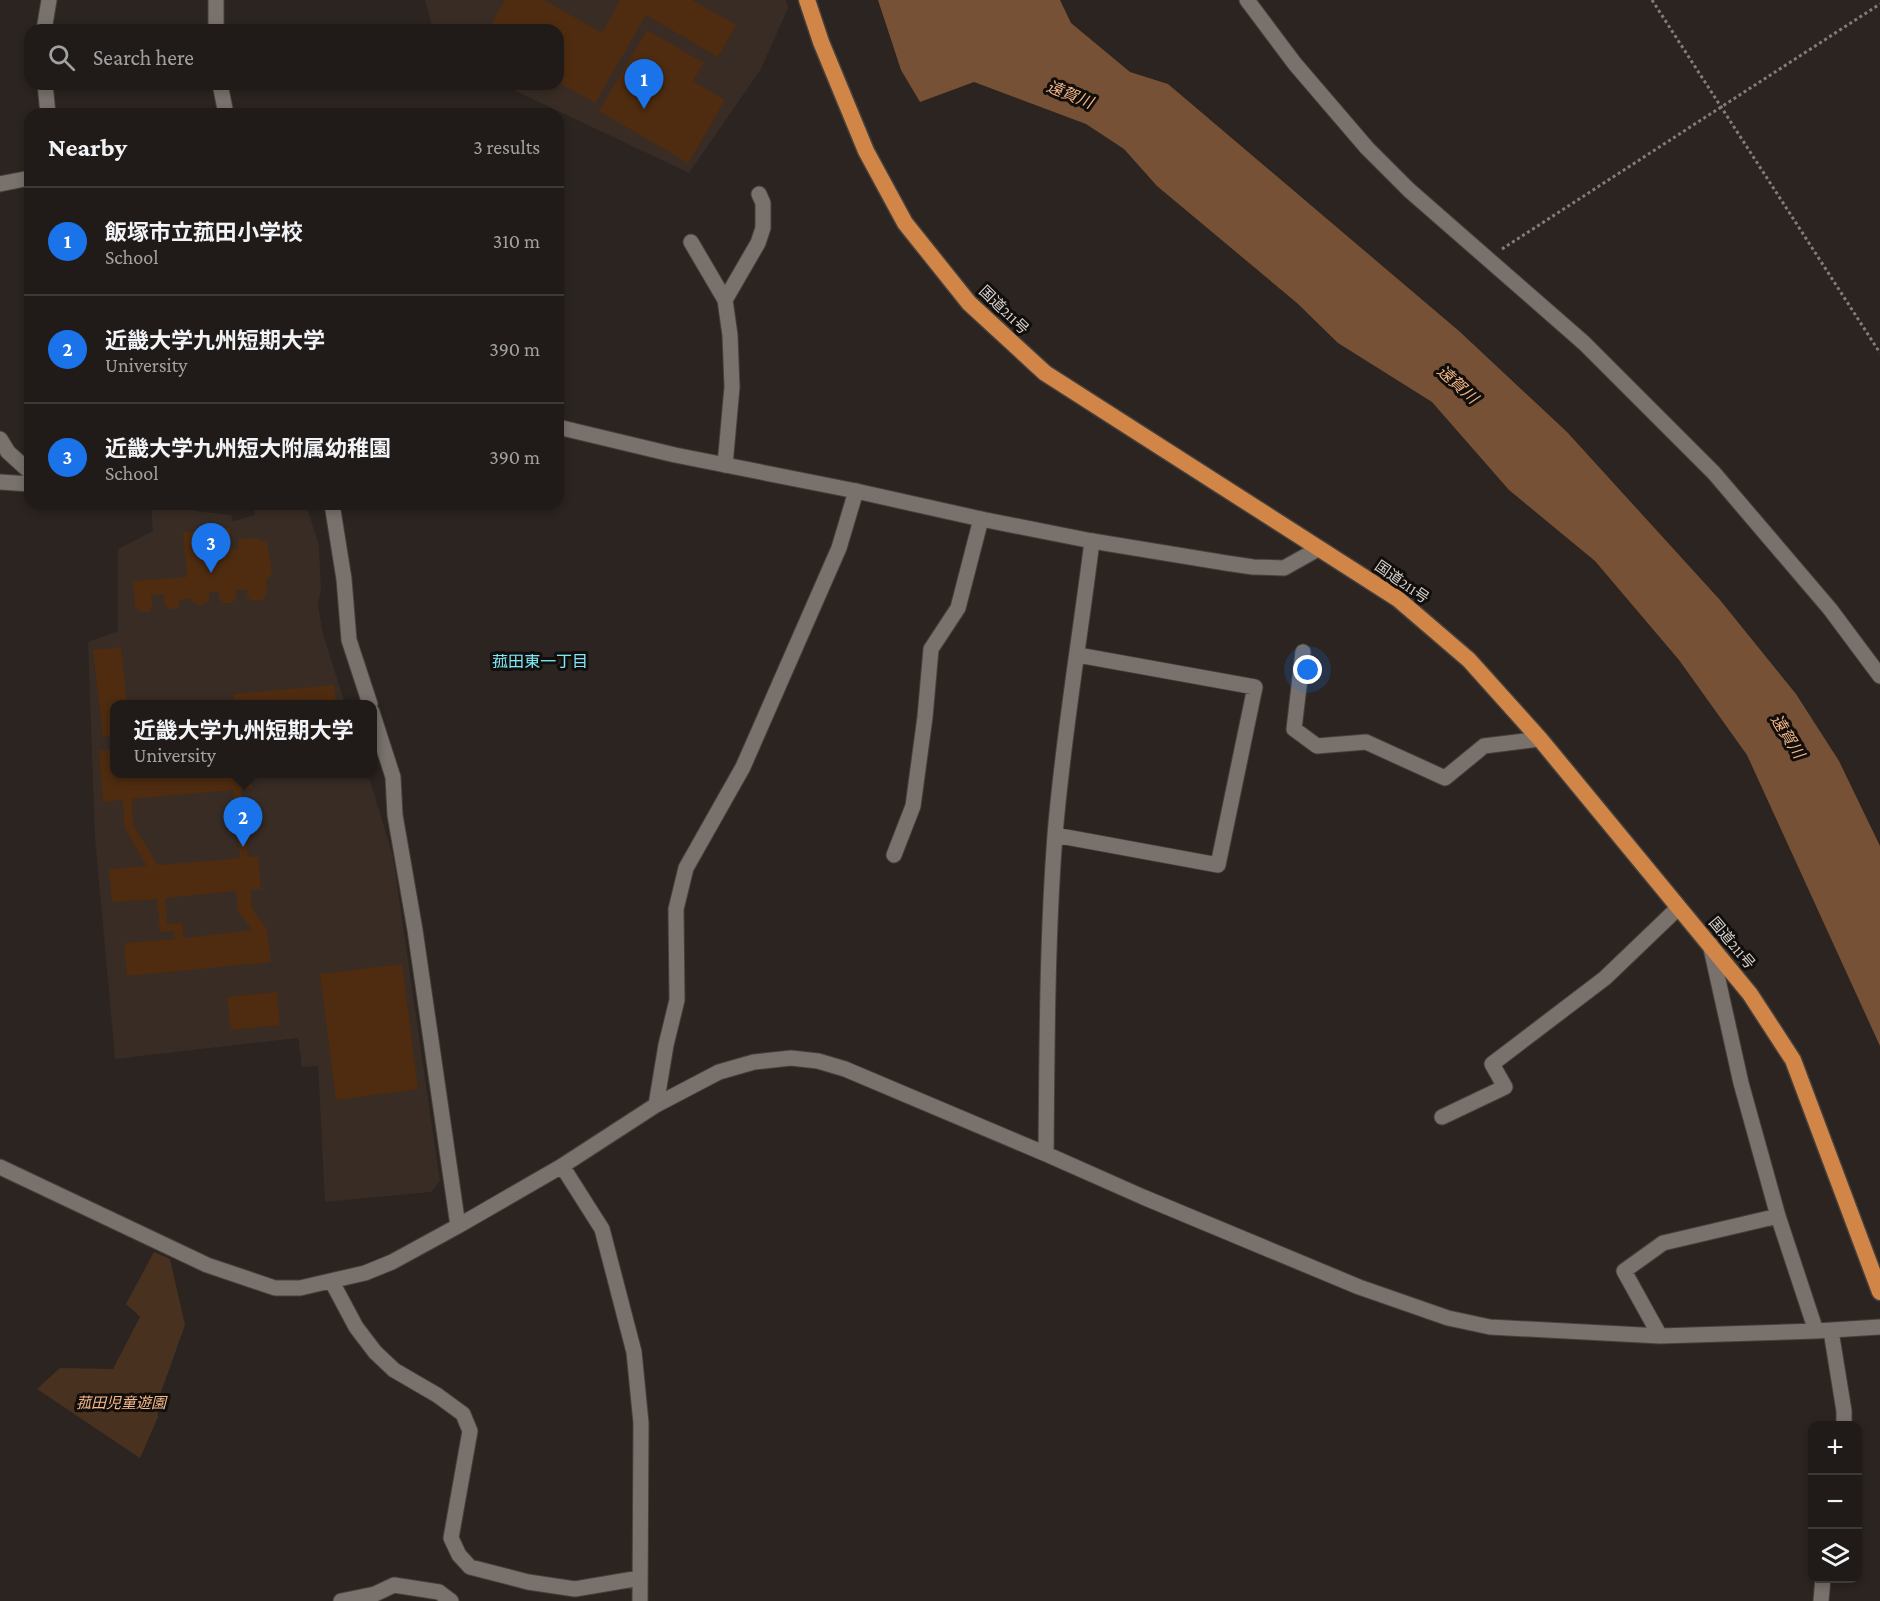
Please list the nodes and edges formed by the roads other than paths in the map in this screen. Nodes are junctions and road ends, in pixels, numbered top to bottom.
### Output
1 (49, 0) edge
2 (216, 0) edge
3 (807, 0) edge
4 (1247, 0) edge
5 (45, 24) edge
6 (216, 24) edge
7 (46, 90) edge
8 (221, 90) edge
9 (47, 108) edge
10 (225, 108) edge
11 (24, 179) edge
12 (0, 184) edge
13 (759, 194) dead end
14 (691, 242) dead end
15 (725, 300) junction
16 (564, 428) edge
17 (0, 440) edge
18 (725, 465) junction
19 (24, 467) edge
20 (0, 482) edge
21 (24, 484) edge
22 (856, 491) junction
23 (333, 510) edge
24 (981, 519) junction
25 (1092, 541) junction
26 (1318, 549) junction
27 (1303, 652) dead end
28 (1078, 655) junction
29 (1880, 676) edge
30 (368, 700) edge
31 (377, 727) edge
32 (1540, 739) junction
33 (1055, 835) junction
34 (894, 855) dead end
35 (1678, 908) junction
36 (1710, 944) junction
37 (656, 1105) junction
38 (1442, 1117) dead end
39 (1046, 1154) junction
40 (562, 1166) junction
41 (0, 1167) edge
42 (1778, 1216) junction
43 (458, 1226) junction
44 (333, 1282) junction
45 (1880, 1292) edge
46 (1880, 1327) edge
47 (1824, 1331) junction
48 (1660, 1336) junction
49 (1843, 1421) edge
50 (640, 1578) junction
51 (1823, 1583) edge
52 (575, 1589) junction
53 (341, 1601) edge
54 (452, 1601) edge
55 (564, 1601) edge
56 (640, 1601) edge
57 (1821, 1601) edge

1 - 5 street
2 - 6 street
3 - 26 highway, 国道211号
4 - 29 street
7 - 9 street
8 - 10 street
11 - 12 street
13 - 15 street
14 - 15 street
15 - 18 street
16 - 18 street
17 - 19 street
18 - 22 street
20 - 21 street
22 - 24 street
22 - 37 street
23 - 30 street
24 - 25 street
24 - 34 street
25 - 26 street
25 - 28 street
26 - 32 highway, 国道211号
27 - 32 street
28 - 33 street
28 - 33 street
31 - 43 street
32 - 35 highway, 国道211号
33 - 39 street
35 - 36 highway, 国道211号
35 - 38 street
36 - 42 street
36 - 45 highway, 国道211号
37 - 39 street
37 - 40 street
39 - 48 street
40 - 43 street
40 - 50 street
41 - 44 street
42 - 47 street
42 - 48 street
43 - 44 street
44 - 52 street
46 - 47 street
47 - 48 street
47 - 49 street
50 - 52 street
50 - 56 street
51 - 57 street
52 - 55 street
53 - 54 street

